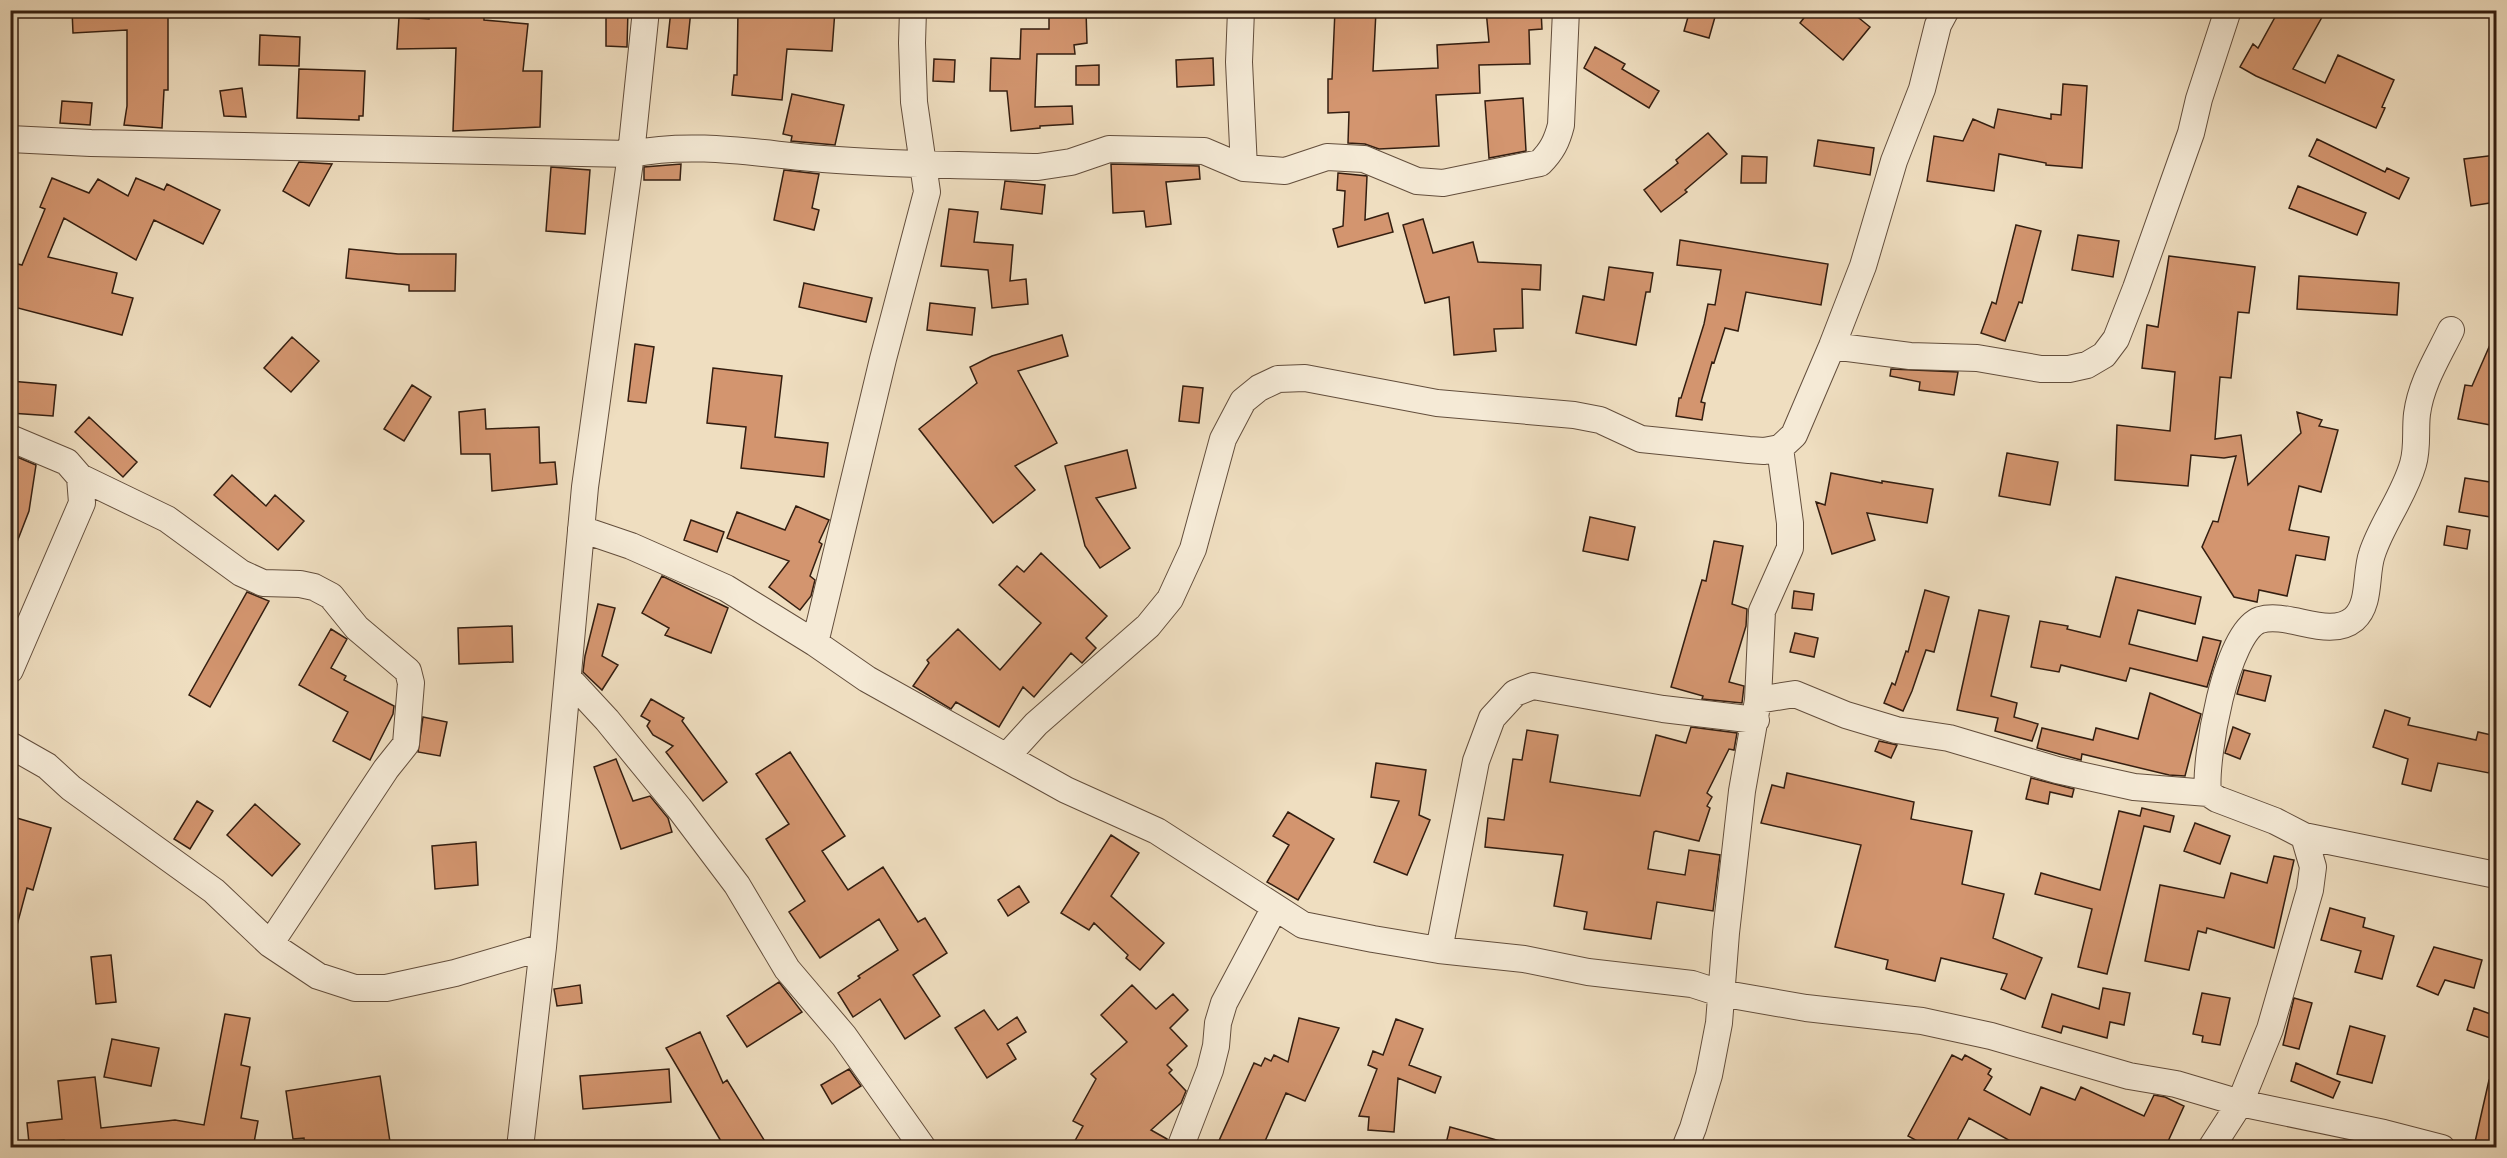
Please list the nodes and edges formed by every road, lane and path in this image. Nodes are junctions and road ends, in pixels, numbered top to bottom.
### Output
1 (646, 10) edge
2 (913, 10) edge
3 (1241, 10) edge
4 (1566, 10) edge
5 (1946, 10) edge
6 (2228, 10) edge
7 (10, 140) edge
8 (632, 154) junction
9 (923, 164) junction
10 (1244, 168) junction
11 (2451, 330) dead end
12 (1832, 346) junction
13 (10, 438) edge
14 (1780, 448) junction
15 (80, 477) junction
16 (581, 529) junction
17 (815, 643) junction
18 (10, 670) edge
19 (568, 678) junction
20 (1757, 710) junction
21 (10, 746) edge
22 (1007, 756) junction
23 (2208, 793) junction
24 (2304, 836) junction
25 (2496, 874) edge
26 (1275, 907) junction
27 (270, 944) junction
28 (543, 948) junction
29 (1438, 950) junction
30 (1720, 993) junction
31 (2240, 1103) junction
32 (520, 1148) edge
33 (923, 1148) edge
34 (1180, 1148) edge
35 (1685, 1148) edge
36 (2211, 1148) edge
37 (2442, 1148) edge

1 - 8 street
2 - 9 street
3 - 10 street
4 - 10 street
5 - 12 street
6 - 12 street
7 - 8 street
8 - 9 street
8 - 16 street
9 - 10 street
9 - 17 street
11 - 23 street
12 - 14 street
13 - 15 street
14 - 20 street
14 - 22 street
15 - 18 street
15 - 27 street
16 - 17 street
16 - 19 street
17 - 22 street
19 - 28 street
19 - 33 street
20 - 23 street
20 - 29 street
20 - 30 street
21 - 27 street
22 - 26 street
23 - 24 street
24 - 25 street
24 - 31 street
26 - 29 street
26 - 34 street
27 - 28 street
28 - 32 street
29 - 30 street
30 - 31 street
30 - 35 street
31 - 36 street
31 - 37 street

